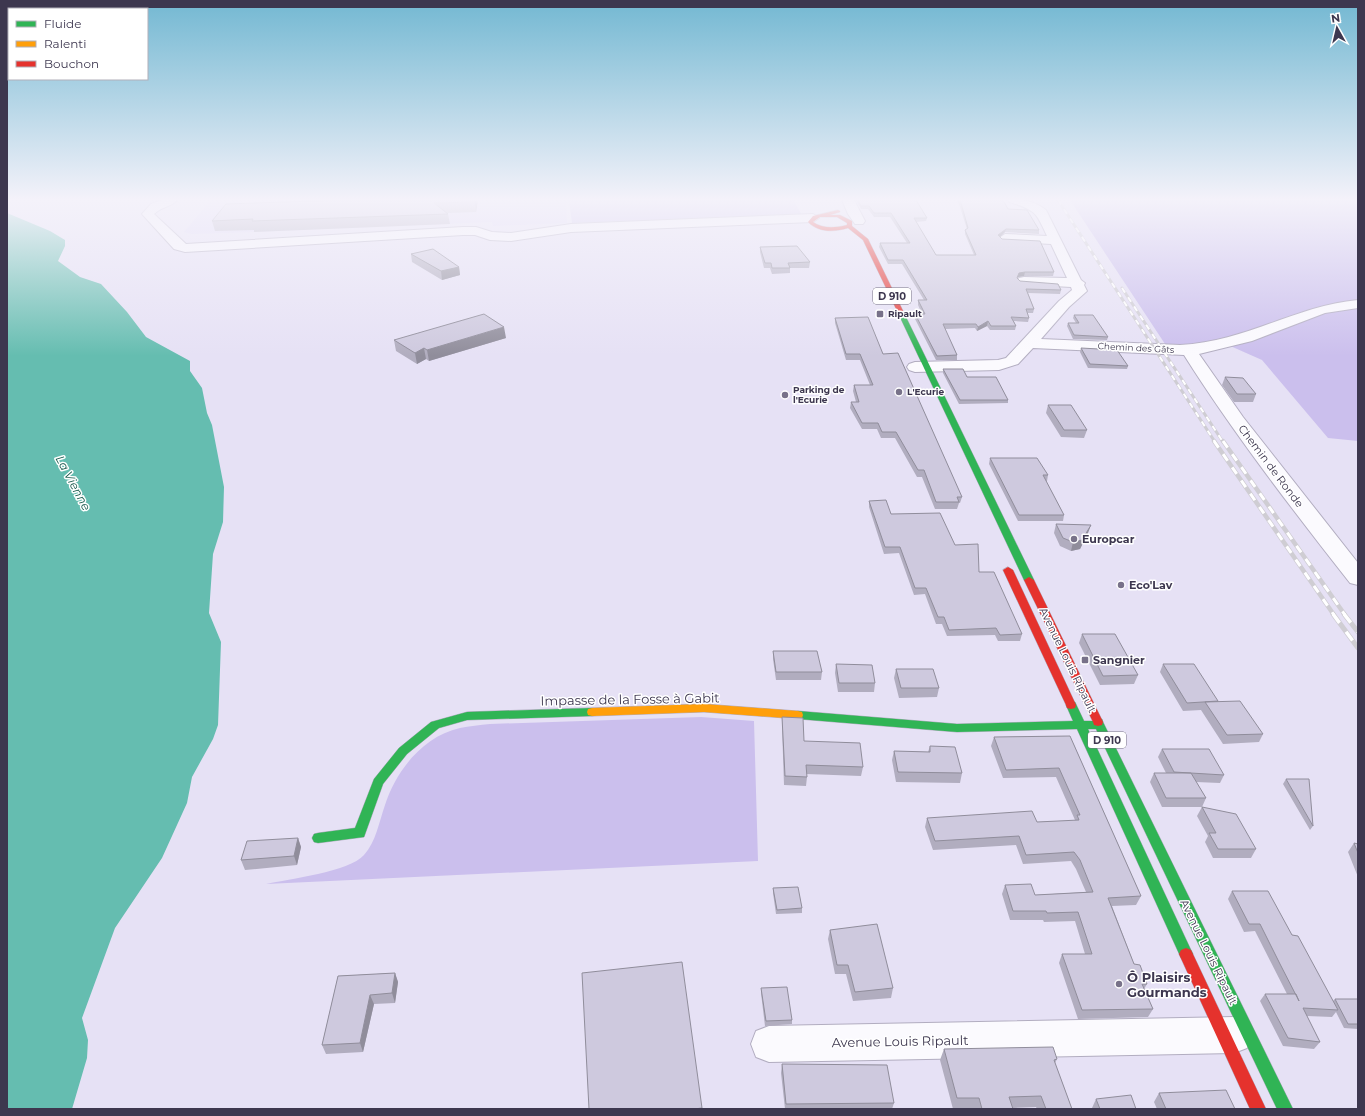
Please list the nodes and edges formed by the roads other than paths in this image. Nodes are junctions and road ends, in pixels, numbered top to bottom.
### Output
1 (862, 252) edge
2 (871, 252) edge
3 (1061, 252) edge
4 (1024, 281) edge
5 (1078, 283) junction
6 (886, 304) dead end
7 (1358, 304) edge
8 (1029, 343) junction
9 (1189, 350) junction
10 (920, 368) junction
11 (1004, 561) dead end
12 (1358, 578) edge
13 (1100, 724) junction
14 (1080, 725) junction
15 (318, 838) dead end
16 (1237, 1035) junction
17 (769, 1044) dead end
18 (1258, 1109) edge
19 (1285, 1109) edge

1 - 6 main road, D 910
2 - 10 main road, D 910
3 - 5 street
4 - 5 street
5 - 8 street
7 - 9 street, Chemin des Gâts
8 - 9 street, Chemin des Gâts
8 - 10 street
9 - 12 street, Chemin de Ronde
10 - 13 main road, Avenue Louis Ripault / D 910
11 - 14 main road, Avenue Louis Ripault / D 910
13 - 14 main road, Impasse de la Fosse à Gabit
13 - 16 main road, Avenue Louis Ripault / D 910
14 - 15 main road, Impasse de la Fosse à Gabit
14 - 16 main road, Avenue Louis Ripault / D 910
16 - 17 street, Avenue Louis Ripault
16 - 18 main road, Avenue Louis Ripault / D 910
16 - 19 main road, Avenue Louis Ripault / D 910

